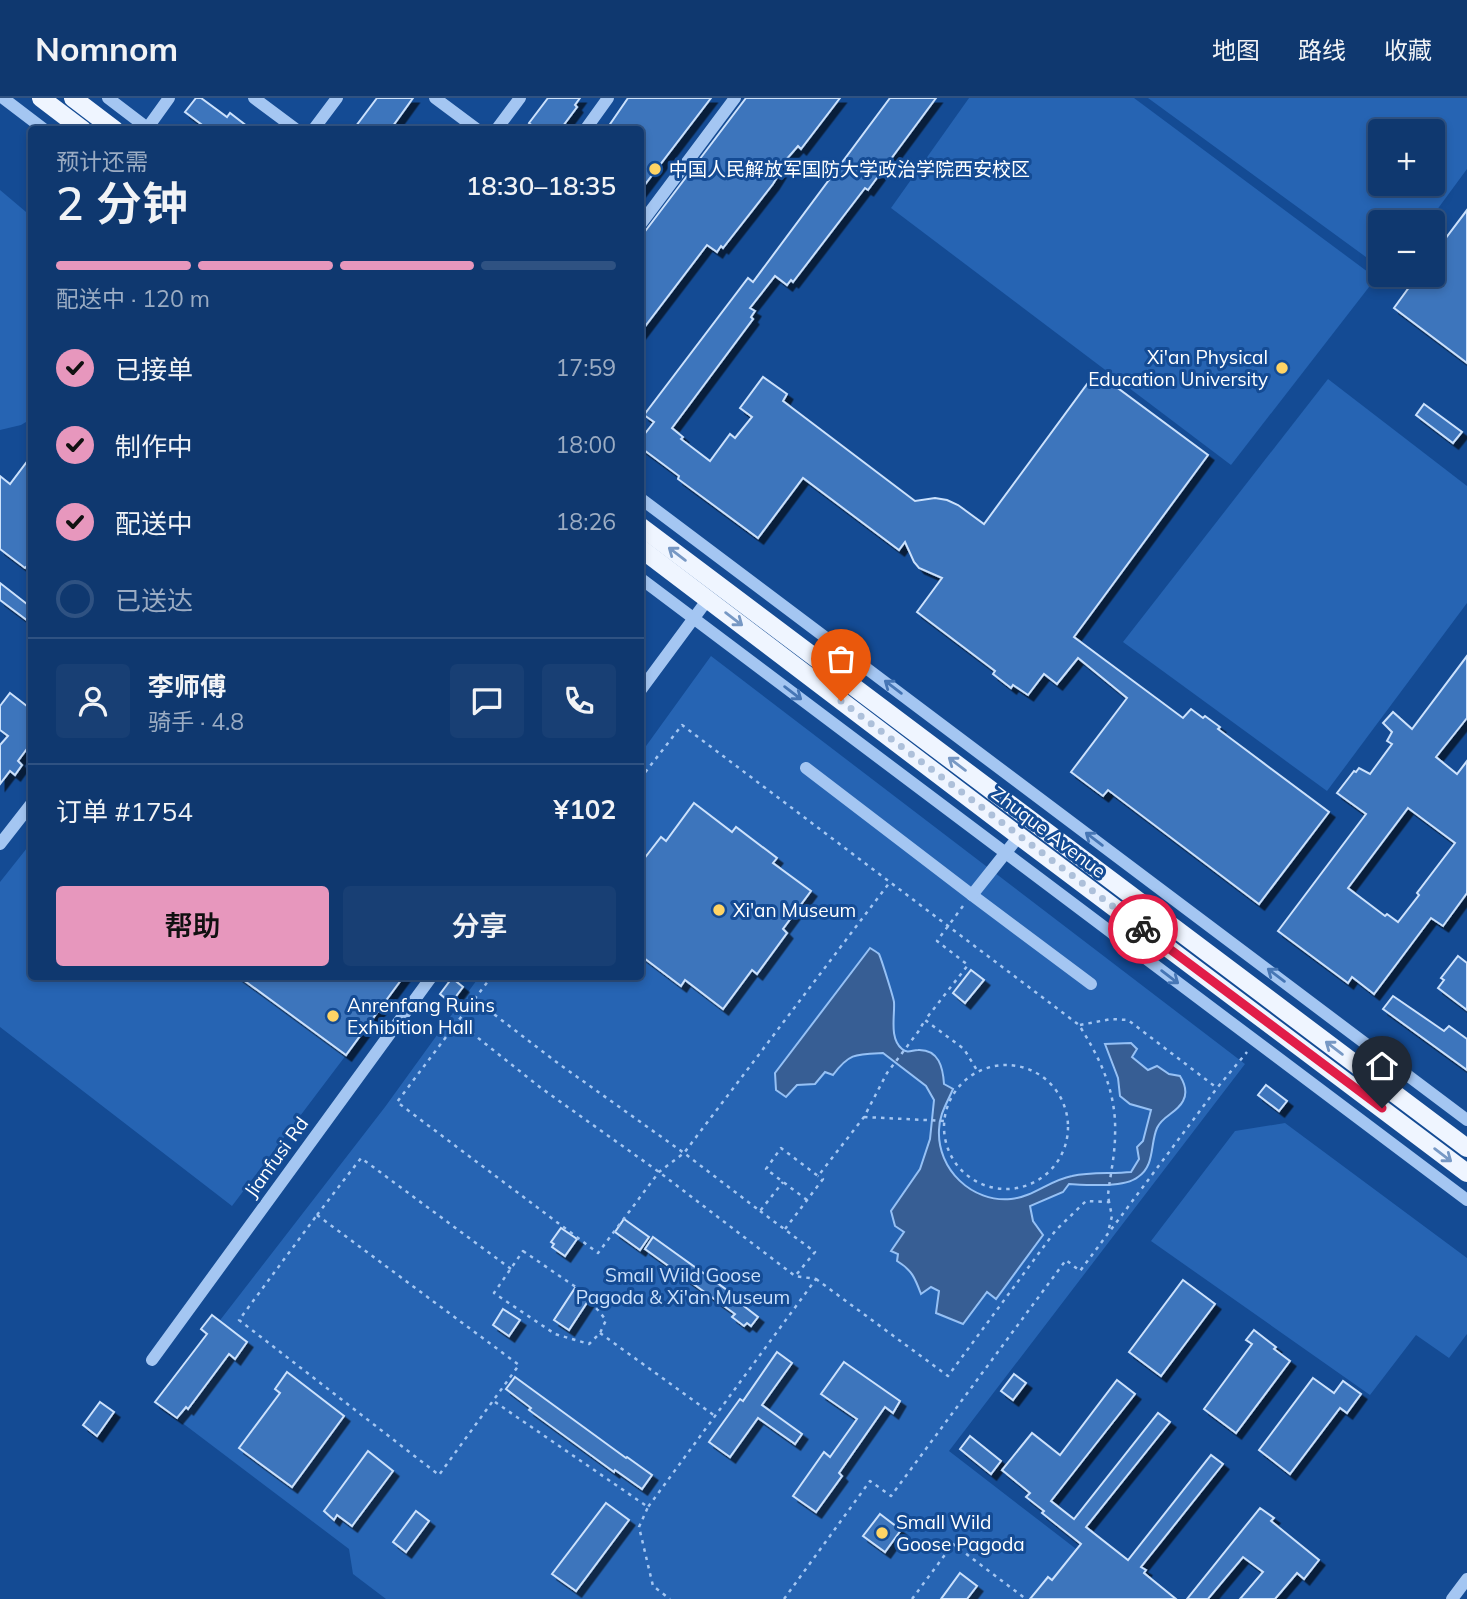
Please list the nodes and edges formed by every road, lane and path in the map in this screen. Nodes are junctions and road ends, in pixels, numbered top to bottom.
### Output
1 (3, 98) edge
2 (41, 98) edge
3 (73, 98) edge
4 (108, 98) edge
5 (169, 98) edge
6 (254, 98) edge
7 (337, 98) edge
8 (520, 98) edge
9 (608, 98) edge
10 (735, 98) edge
11 (441, 100) edge
12 (40, 126) edge
13 (78, 126) edge
14 (110, 126) edge
15 (144, 126) edge
16 (150, 126) edge
17 (292, 126) edge
18 (316, 126) edge
19 (473, 126) edge
20 (499, 126) edge
21 (588, 126) edge
22 (644, 220) edge
23 (644, 501) edge
24 (644, 529) edge
25 (644, 551) edge
26 (644, 581) edge
27 (708, 599) junction
28 (694, 618) junction
29 (644, 686) edge
30 (806, 768) dead end
31 (644, 774) edge
32 (28, 808) edge
33 (1019, 836) junction
34 (0, 844) edge
35 (1006, 852) junction
36 (890, 882) junction
37 (972, 895) junction
38 (948, 926) junction
39 (429, 980) edge
40 (489, 980) edge
41 (1091, 984) dead end
42 (474, 999) junction
43 (925, 1020) junction
44 (457, 1022) junction
45 (1079, 1025) junction
46 (1256, 1041) junction
47 (978, 1072) junction
48 (1217, 1088) junction
49 (864, 1117) junction
50 (1467, 1120) edge
51 (945, 1121) junction
52 (1467, 1148) edge
53 (684, 1153) junction
54 (659, 1172) junction
55 (1467, 1173) edge
56 (818, 1176) junction
57 (783, 1182) junction
58 (807, 1200) junction
59 (1467, 1200) edge
60 (1110, 1202) junction
61 (760, 1211) junction
62 (317, 1215) junction
63 (785, 1229) junction
64 (1107, 1235) junction
65 (511, 1269) junction
66 (795, 1276) junction
67 (816, 1279) junction
68 (600, 1333) junction
69 (152, 1360) dead end
70 (494, 1401) junction
71 (715, 1416) junction
72 (648, 1507) junction
73 (1467, 1579) edge
74 (670, 1599) edge
75 (784, 1599) edge
76 (912, 1599) edge
77 (1026, 1599) edge
78 (1452, 1599) edge

1 - 12 street
2 - 13 main road
3 - 14 main road
4 - 15 street
5 - 16 street
6 - 17 street
7 - 18 street
8 - 20 street
9 - 21 street
10 - 22 street
11 - 19 street
50 -> 23 street
52 -> 24 main road, Zhuque Avenue
25 - 27 main road, Zhuque Avenue
26 - 28 street
27 - 28 street
27 -> 33 main road, Zhuque Avenue
28 - 29 street
28 -> 35 street
30 - 37 street
31 - 36 path
32 - 34 street
33 - 35 street
33 -> 55 main road, Zhuque Avenue
35 - 37 street
35 -> 46 street
36 - 38 path
36 - 53 path
37 - 38 path
37 - 41 street
38 - 43 path
38 - 45 path
39 - 69 street, Jianfusi Rd
40 - 42 path
42 - 44 path
42 - 53 path
43 - 47 path
43 - 49 path
44 - 54 path
44 - 54 path
45 - 48 path
45 - 60 path
46 - 48 path
46 - 59 street
47 - 51 path
47 - 51 path
48 - 64 path
49 - 51 path
49 - 56 path
53 - 54 path
53 - 61 path
54 - 66 path
56 - 57 path
56 - 58 path
57 - 58 path
57 - 61 path
58 - 63 path
60 - 64 path
60 - 67 path
61 - 63 path
62 - 65 path
62 - 70 path
62 - 70 path
63 - 66 path
64 - 75 path
65 - 68 path
65 - 68 path
66 - 67 path
67 - 71 path
68 - 71 path
70 - 72 path
71 - 72 path
72 - 74 path
73 - 78 street
76 - 77 path

